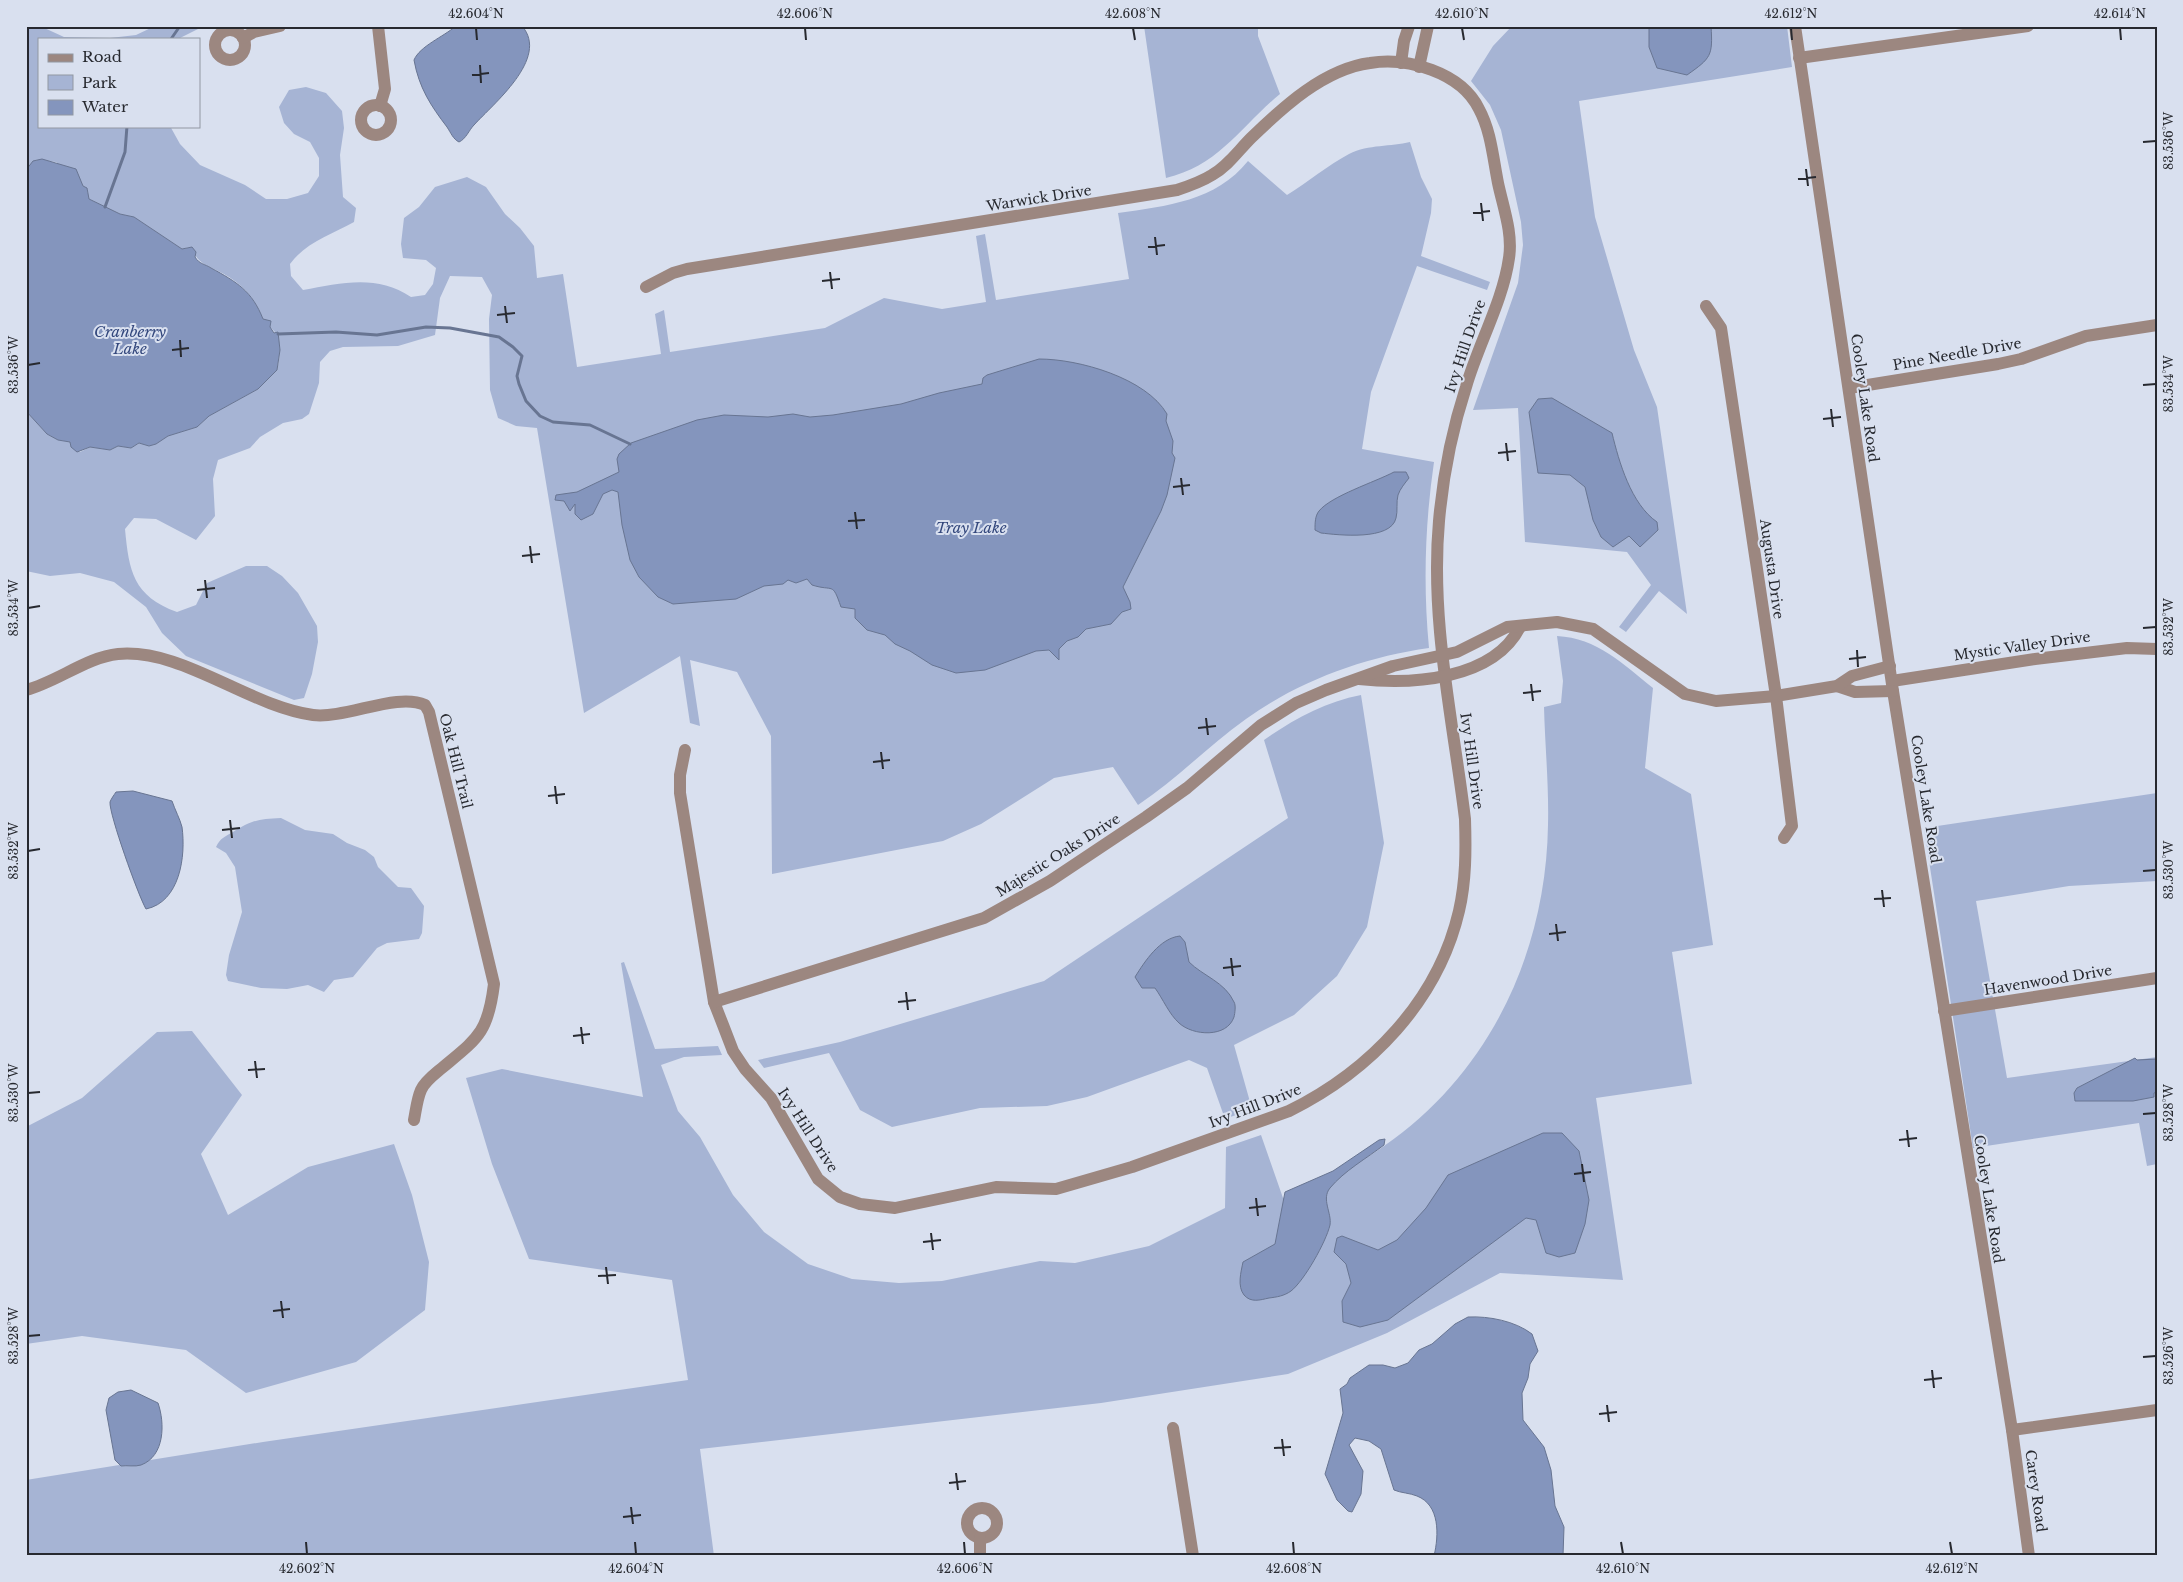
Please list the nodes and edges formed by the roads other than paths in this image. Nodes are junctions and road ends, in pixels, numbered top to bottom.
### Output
1 (280, 26) edge
2 (378, 26) edge
3 (1409, 26) edge
4 (1428, 26) edge
5 (1795, 26) edge
6 (2028, 26) edge
7 (243, 38) dead end
8 (1799, 58) junction
9 (1401, 63) junction
10 (1419, 67) junction
11 (380, 106) dead end
12 (646, 287) dead end
13 (1706, 306) dead end
14 (2157, 325) edge
15 (1848, 388) junction
16 (1520, 627) junction
17 (2157, 649) edge
18 (1443, 656) junction
19 (1890, 666) junction
20 (1445, 678) junction
21 (1357, 679) junction
22 (1838, 686) junction
23 (1893, 686) junction
24 (26, 690) edge
25 (1776, 696) junction
26 (686, 750) dead end
27 (1784, 838) dead end
28 (2157, 978) edge
29 (714, 1002) junction
30 (1944, 1011) junction
31 (414, 1120) dead end
32 (2157, 1410) edge
33 (1173, 1428) dead end
34 (2012, 1430) junction
35 (980, 1538) dead end
36 (980, 1556) edge
37 (1193, 1556) edge
38 (2029, 1556) edge

1 - 7 street
2 - 11 street
3 - 9 street
4 - 10 street
5 - 8 street, Cooley Lake Road
6 - 8 street
8 - 15 street, Cooley Lake Road
9 - 10 street, Ivy Hill Drive
9 - 12 street, Warwick Drive
10 - 18 street, Ivy Hill Drive
13 - 25 street, Augusta Drive
14 - 15 street, Pine Needle Drive
15 - 19 street, Cooley Lake Road
16 - 18 street, Majestic Oaks Drive
16 - 20 street, Majestic Oaks Drive
16 - 25 street, Majestic Oaks Drive
17 - 23 street, Mystic Valley Drive
18 - 20 street, Ivy Hill Drive
18 - 21 street, Majestic Oaks Drive
19 - 22 street, Majestic Oaks Drive
19 - 23 street, Cooley Lake Road
20 - 21 street, Majestic Oaks Drive
20 - 29 street, Ivy Hill Drive
21 - 29 street, Majestic Oaks Drive
22 - 23 street, Majestic Oaks Drive
22 - 25 street, Majestic Oaks Drive
23 - 30 street, Cooley Lake Road
24 - 31 street, Oak Hill Trail
25 - 27 street, Augusta Drive
26 - 29 street, Ivy Hill Drive
28 - 30 street, Havenwood Drive
30 - 34 street, Cooley Lake Road
32 - 34 street
33 - 37 street
34 - 38 street, Carey Road
35 - 36 street

